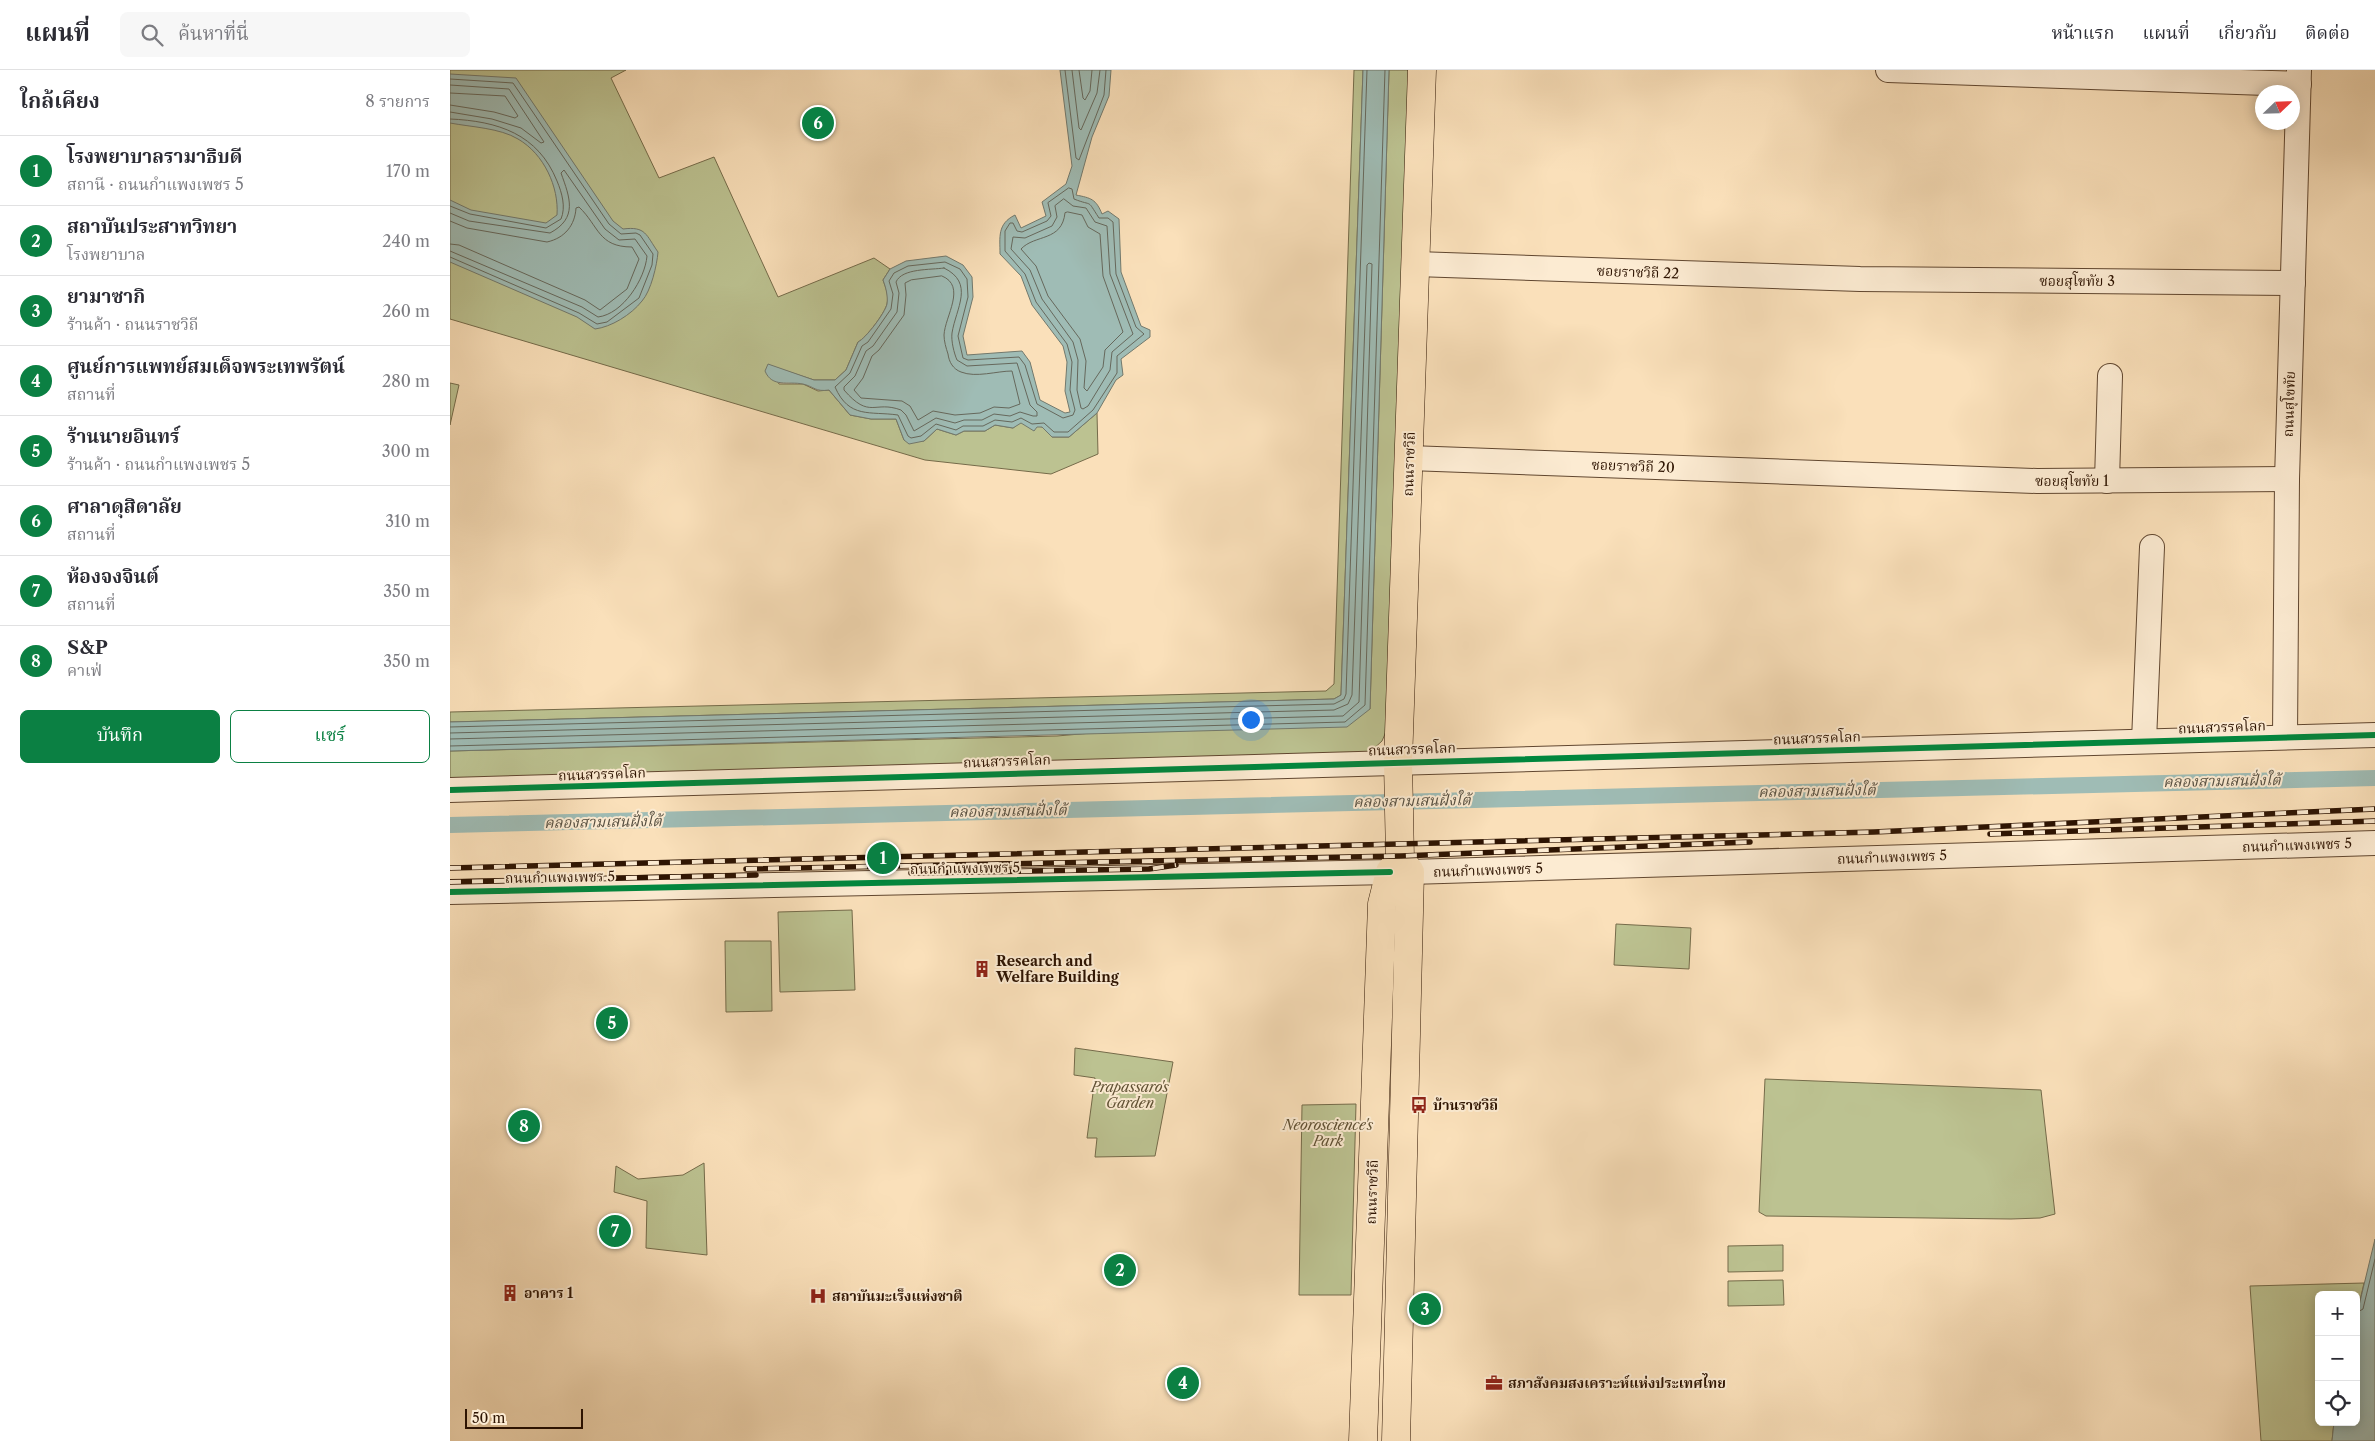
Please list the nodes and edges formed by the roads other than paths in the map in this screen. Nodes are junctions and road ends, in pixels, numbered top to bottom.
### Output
1 (1422, 70) edge
2 (1888, 70) edge
3 (2299, 77) edge
4 (1416, 264) junction
5 (1860, 280) joint
6 (2293, 283) junction
7 (2110, 376) dead end
8 (1409, 458) junction
9 (1857, 474) joint
10 (2287, 479) junction
11 (2107, 481) junction
12 (2152, 547) dead end
13 (2375, 735) edge
14 (2285, 738) junction
15 (2144, 742) junction
16 (1399, 769) junction
17 (450, 790) edge
18 (2375, 843) edge
19 (1397, 872) junction
20 (450, 892) edge
21 (1363, 1441) edge
22 (1380, 1441) edge
23 (1396, 1441) edge

1 - 4 main road, ถนนราชวิถี
2 - 3 street
3 - 6 street, ถนนสุโขทัย
4 - 5 street, ซอยราชวิถี 22
4 - 8 main road, ถนนราชวิถี
5 - 6 street, ซอยสุโขทัย 3
6 - 10 street, ถนนสุโขทัย
7 - 11 street
8 - 9 street, ซอยราชวิถี 20
8 - 16 main road, ถนนราชวิถี
9 - 11 street, ซอยสุโขทัย 1
10 - 11 street, ซอยสุโขทัย 1
10 - 14 street, ถนนสุโขทัย
12 - 15 street
13 - 14 street, ถนนสวรรคโลก
14 - 15 street, ถนนสวรรคโลก
15 - 16 street, ถนนสวรรคโลก
16 - 17 street, ถนนสวรรคโลก
16 - 19 main road, ถนนราชวิถี
18 - 19 street, ถนนกำแพงเพชร 5
19 - 20 street, ถนนกำแพงเพชร 5
19 - 21 main road, ถนนราชวิถี
19 - 22 main road
19 - 23 main road, ถนนราชวิถี

